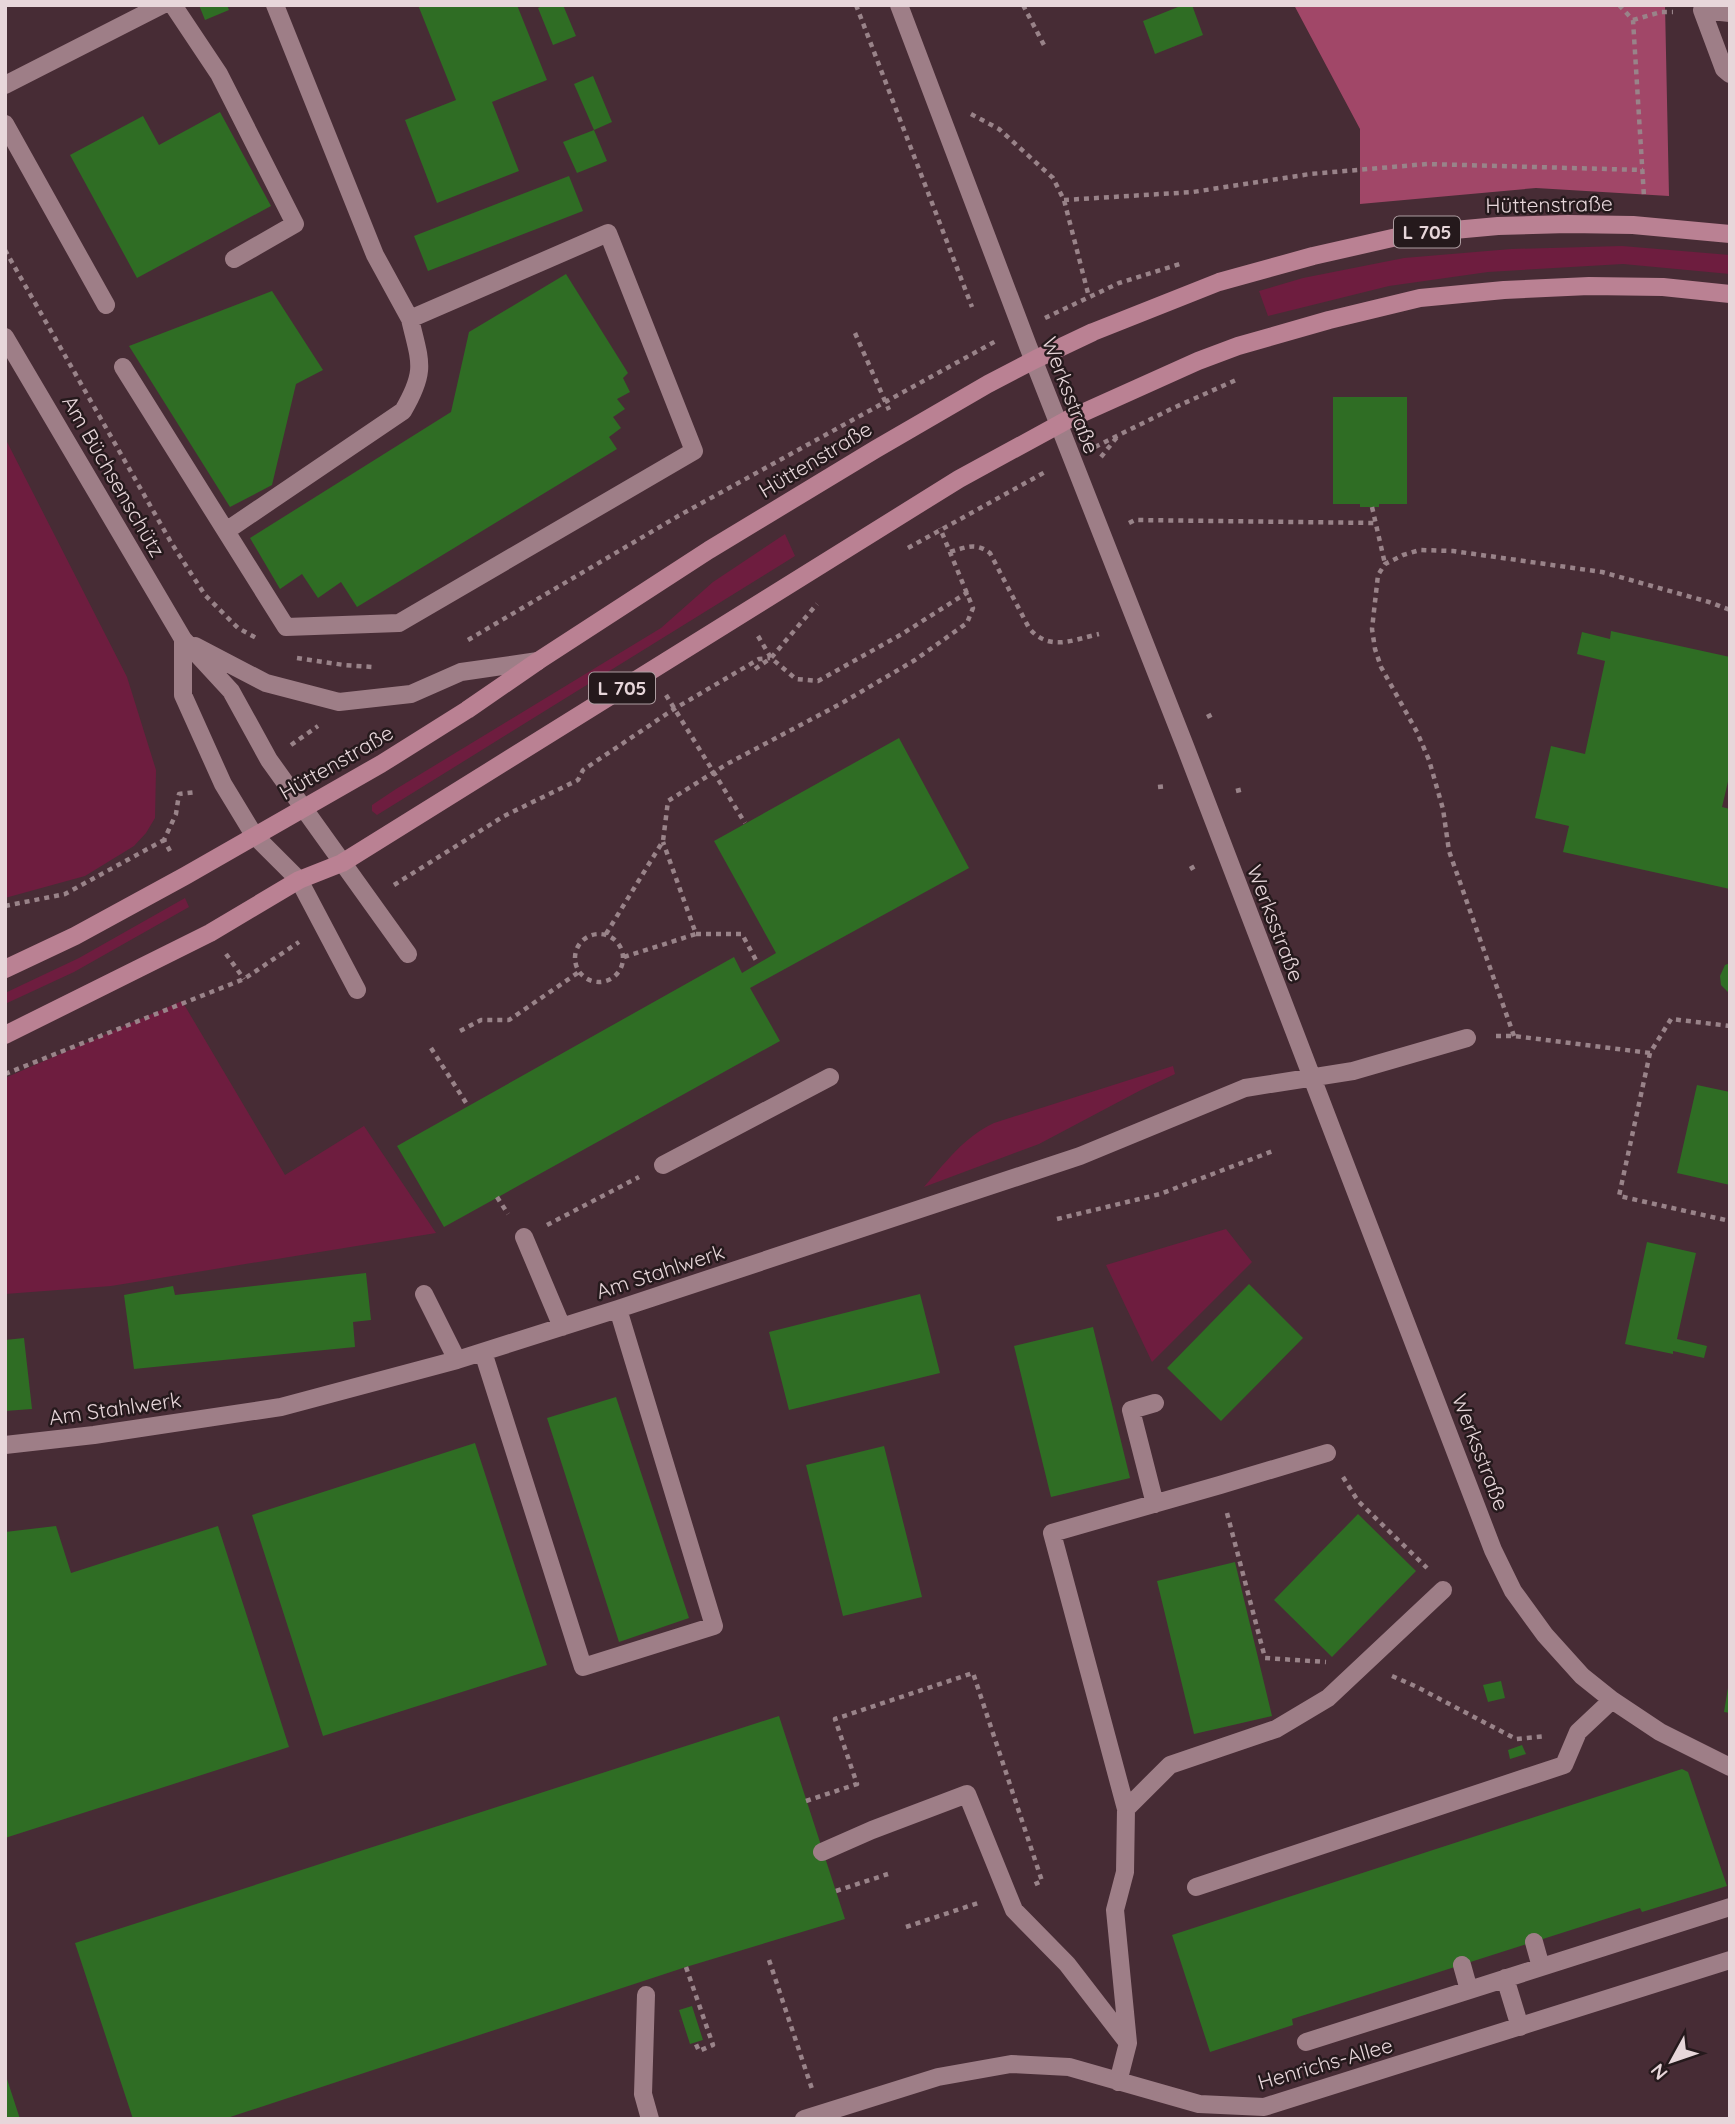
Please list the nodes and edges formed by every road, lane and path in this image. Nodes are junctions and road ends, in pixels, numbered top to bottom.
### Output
1 (162, 5) edge
2 (173, 5) edge
3 (275, 5) edge
4 (856, 5) edge
5 (899, 5) edge
6 (1023, 5) edge
7 (1619, 5) edge
8 (1702, 10) junction
9 (1730, 13) edge
10 (1633, 20) junction
11 (1045, 47) dead end
12 (1730, 74) edge
13 (5, 85) edge
14 (930, 89) junction
15 (5, 124) edge
16 (1643, 170) junction
17 (1053, 178) dead end
18 (1064, 200) dead end
19 (1645, 205) dead end
20 (1730, 234) edge
21 (5, 250) edge
22 (234, 259) dead end
23 (1118, 283) dead end
24 (1730, 294) edge
25 (106, 305) dead end
26 (972, 307) dead end
27 (410, 319) junction
28 (1037, 321) dead end
29 (5, 337) edge
30 (1002, 338) dead end
31 (122, 367) dead end
32 (1243, 377) dead end
33 (1089, 450) dead end
34 (1054, 467) dead end
35 (1372, 507) dead end
36 (1376, 523) junction
37 (1124, 525) dead end
38 (226, 531) junction
39 (905, 550) dead end
40 (1385, 564) junction
41 (968, 593) junction
42 (824, 600) dead end
43 (1730, 610) edge
44 (1099, 634) dead end
45 (183, 639) junction
46 (268, 645) dead end
47 (460, 645) dead end
48 (288, 656) dead end
49 (771, 658) junction
50 (538, 661) junction
51 (381, 667) dead end
52 (755, 669) dead end
53 (1215, 713) dead end
54 (1207, 717) dead end
55 (680, 718) dead end
56 (715, 772) junction
57 (1167, 786) dead end
58 (1158, 787) dead end
59 (1244, 789) dead end
60 (1236, 790) dead end
61 (304, 808) junction
62 (745, 823) dead end
63 (254, 835) junction
64 (164, 840) dead end
65 (663, 841) junction
66 (342, 863) junction
67 (1197, 865) dead end
68 (1190, 869) dead end
69 (299, 880) junction
70 (369, 900) junction
71 (5, 906) edge
72 (324, 926) junction
73 (606, 934) junction
74 (696, 934) junction
75 (408, 954) dead end
76 (624, 957) junction
77 (758, 964) dead end
78 (5, 969) edge
79 (579, 972) junction
80 (357, 990) dead end
81 (1730, 1026) edge
82 (460, 1031) dead end
83 (5, 1035) edge
84 (1514, 1036) junction
85 (1467, 1038) joint
86 (430, 1048) dead end
87 (1650, 1053) junction
88 (5, 1074) edge
89 (830, 1077) dead end
90 (1312, 1078) junction
91 (468, 1106) dead end
92 (1272, 1152) dead end
93 (663, 1165) joint
94 (497, 1197) dead end
95 (1057, 1219) dead end
96 (1730, 1221) edge
97 (524, 1237) junction
98 (424, 1294) dead end
99 (618, 1309) junction
100 (562, 1327) junction
101 (484, 1352) junction
102 (457, 1360) junction
103 (1155, 1402) dead end
104 (5, 1445) edge
105 (1327, 1453) joint
106 (1155, 1504) junction
107 (1443, 1590) joint
108 (1612, 1700) junction
109 (1730, 1768) edge
110 (857, 1784) dead end
111 (806, 1801) dead end
112 (1126, 1809) junction
113 (822, 1852) dead end
114 (888, 1874) dead end
115 (1196, 1887) dead end
116 (836, 1891) dead end
117 (1730, 1907) edge
118 (1534, 1942) dead end
119 (769, 1960) dead end
120 (1730, 1960) edge
121 (1462, 1965) dead end
122 (686, 1967) dead end
123 (1541, 1967) junction
124 (1505, 1978) junction
125 (1469, 1990) junction
126 (646, 1995) dead end
127 (1520, 2027) junction
128 (695, 2042) dead end
129 (1306, 2042) dead end
130 (1128, 2043) junction
131 (1118, 2082) junction
132 (812, 2116) edge
133 (650, 2119) edge

1 - 13 street
2 - 22 street
3 - 27 street
4 - 26 path
5 - 14 street, Werksstraße
6 - 11 path
7 - 10 path
8 - 9 street
8 - 10 path
8 - 12 street
10 - 16 path
14 - 17 path
14 - 90 street, Werksstraße
15 - 25 street
16 - 18 path
16 - 19 path
20 - 50 main road, Hüttenstraße / L 705
21 - 46 path
23 - 28 path
24 - 66 main road, L 705
27 - 38 street
27 - 38 street
29 - 45 street, Am Büchsenschütz
30 - 47 path
31 - 38 street
32 - 33 path
34 - 39 path
35 - 36 path
36 - 37 path
36 - 40 path
40 - 43 path
40 - 84 path
41 - 44 path
41 - 49 path
41 - 56 path
42 - 49 path
45 - 50 street
45 - 61 street, Am Büchsenschütz
45 - 63 street
48 - 51 path
49 - 52 path
49 - 70 path
50 - 61 main road, Hüttenstraße / L 705
53 - 54 path
55 - 56 path
56 - 62 path
56 - 65 path
57 - 58 path
59 - 60 path
61 - 63 main road, Hüttenstraße / L 705
61 - 66 street, Am Büchsenschütz
63 - 69 street
63 - 78 main road, Hüttenstraße / L 705
64 - 71 path
65 - 73 path
65 - 74 path
66 - 69 main road, L 705
66 - 70 street, Am Büchsenschütz
67 - 68 path
69 - 72 street
69 - 83 main road, L 705
70 - 75 street, Am Büchsenschütz
72 - 80 street
72 - 88 path
73 - 76 path
73 - 79 path
74 - 76 path
74 - 77 path
76 - 79 path
79 - 82 path
81 - 87 path
84 - 85 path
84 - 87 path
85 - 90 street, Am Stahlwerk
86 - 91 path
87 - 96 path
89 - 93 street
90 - 99 street, Am Stahlwerk
90 - 108 street, Werksstraße
92 - 95 path
93 - 97 path
94 - 97 path
97 - 100 street
98 - 102 street
99 - 100 street, Am Stahlwerk
99 - 101 street
100 - 101 street, Am Stahlwerk
101 - 102 street, Am Stahlwerk
102 - 104 street, Am Stahlwerk
103 - 106 street
105 - 106 street
105 - 107 path
106 - 112 street
107 - 112 street
108 - 109 street, Werksstraße
108 - 115 street
110 - 111 path
112 - 130 street
113 - 130 street
114 - 116 path
117 - 123 street
118 - 123 street
119 - 132 path
120 - 127 street, Henrichs-Allee
121 - 125 street
122 - 128 path
123 - 124 street
124 - 125 street
124 - 127 street
125 - 129 street
126 - 133 street
127 - 131 street, Henrichs-Allee
130 - 131 street
131 - 132 street, Henrichs-Allee

